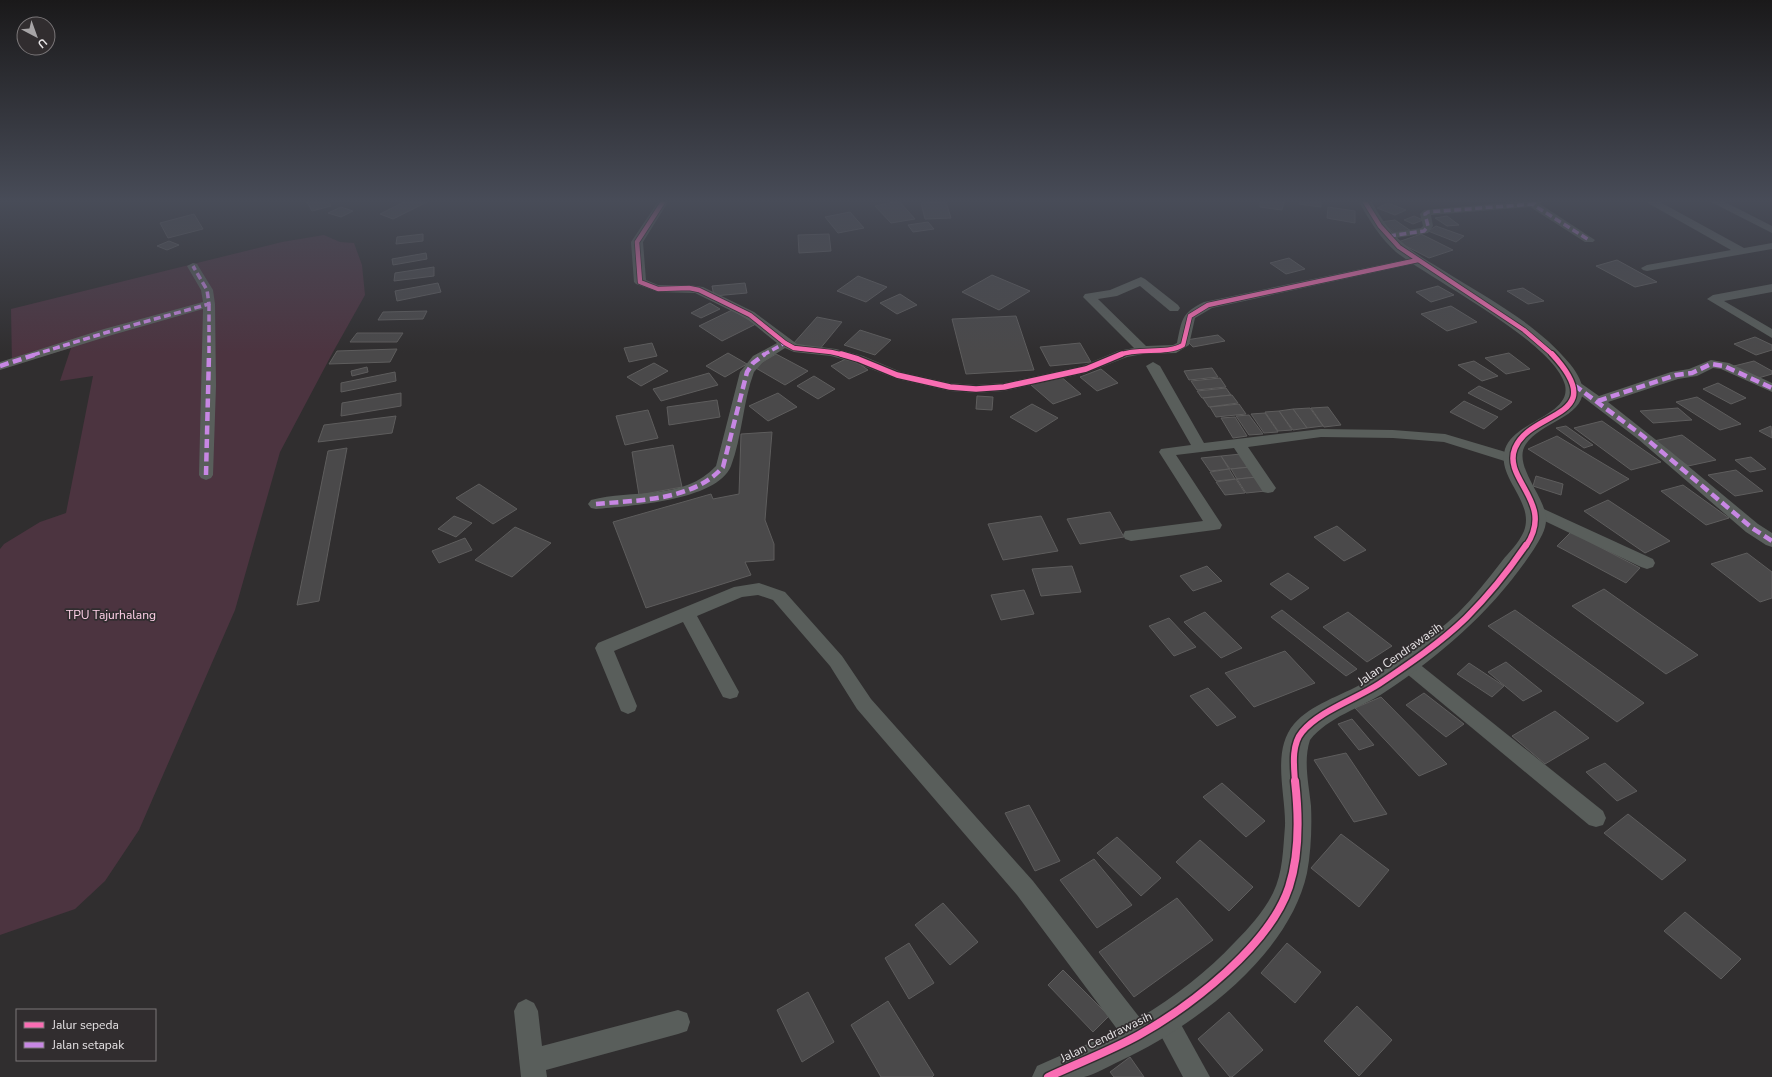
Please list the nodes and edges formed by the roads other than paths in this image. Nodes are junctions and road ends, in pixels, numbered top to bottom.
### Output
1 (638, 252) edge
2 (1409, 252) edge
3 (1735, 252) edge
4 (1418, 260) junction
5 (193, 266) dead end
6 (1647, 268) dead end
7 (1772, 288) edge
8 (209, 304) junction
9 (1174, 308) dead end
10 (1772, 334) edge
11 (785, 343) junction
12 (1143, 350) junction
13 (0, 366) edge
14 (1153, 366) dead end
15 (1574, 386) junction
16 (1772, 388) edge
17 (1598, 401) junction
18 (1238, 443) junction
19 (1200, 448) junction
20 (1514, 459) junction
21 (206, 476) dead end
22 (1268, 488) dead end
23 (596, 504) dead end
24 (1535, 510) junction
25 (1131, 535) dead end
26 (1771, 542) edge
27 (1647, 563) dead end
28 (686, 613) junction
29 (1407, 664) junction
30 (730, 692) dead end
31 (628, 706) dead end
32 (1596, 818) dead end
33 (526, 1011) dead end
34 (1164, 1019) junction
35 (678, 1022) dead end
36 (1138, 1036) junction
37 (533, 1069) edge
38 (1048, 1077) edge
39 (1197, 1077) edge

1 - 11 street
2 - 4 street
3 - 6 street
4 - 12 street
4 - 15 street
5 - 8 street
7 - 10 street
8 - 13 street
8 - 21 street
9 - 12 street
11 - 12 street
11 - 23 street
14 - 19 street
15 - 17 street
15 - 20 street
16 - 17 street
17 - 26 street
18 - 19 street
18 - 20 street
18 - 22 street
19 - 25 street
20 - 24 street, Jalan Cendrawasih
24 - 27 street
24 - 29 street, Jalan Cendrawasih
28 - 30 street
28 - 31 street
28 - 36 street
29 - 32 street
29 - 34 street, Jalan Cendrawasih
33 - 37 street
34 - 36 street, Jalan Cendrawasih
34 - 39 street
35 - 37 street
36 - 38 street, Jalan Cendrawasih

